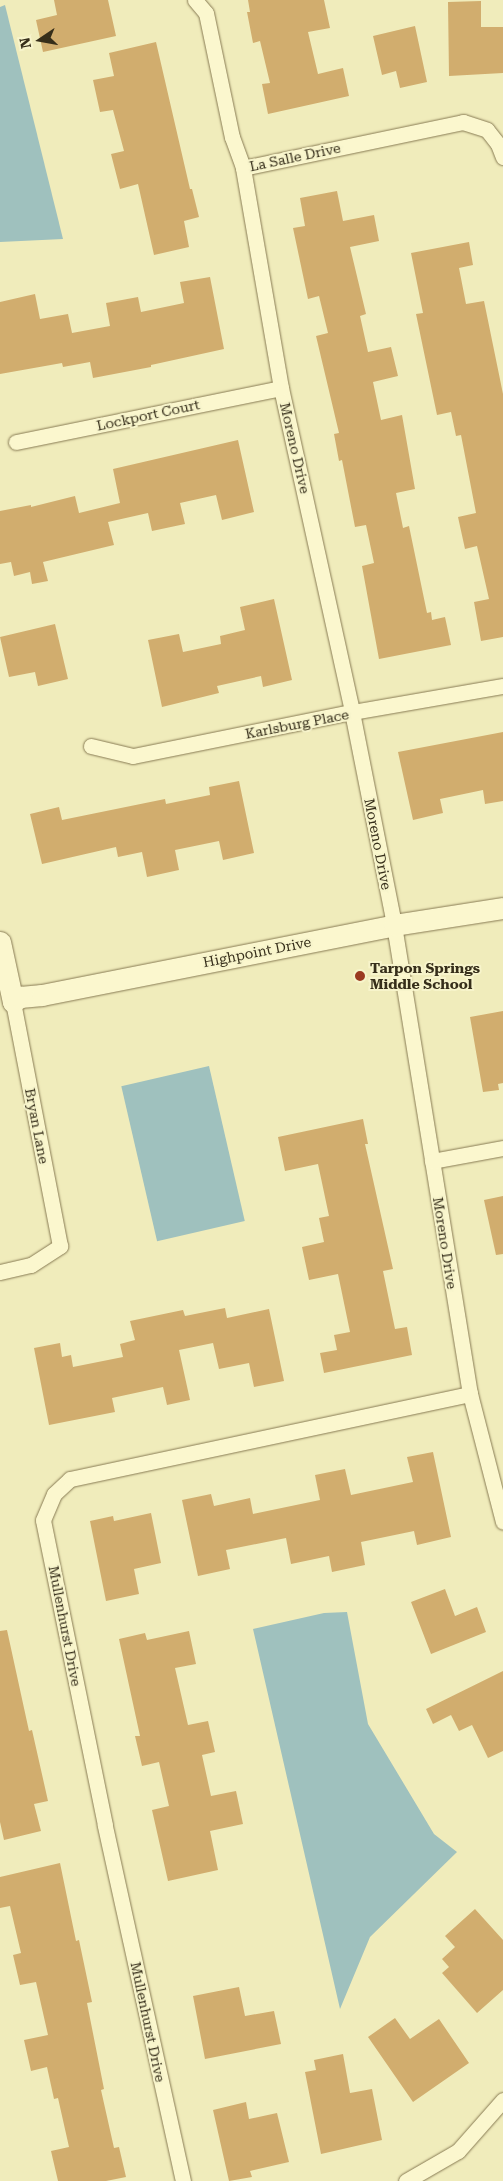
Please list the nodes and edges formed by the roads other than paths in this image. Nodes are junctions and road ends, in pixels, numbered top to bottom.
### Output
1 (195, 0) edge
2 (503, 157) edge
3 (243, 168) junction
4 (281, 388) junction
5 (16, 442) dead end
6 (503, 686) edge
7 (352, 712) junction
8 (91, 746) dead end
9 (503, 908) edge
10 (394, 925) junction
11 (0, 942) edge
12 (13, 1002) junction
13 (503, 1148) edge
14 (432, 1161) junction
15 (0, 1272) edge
16 (470, 1394) junction
17 (503, 1522) edge
18 (503, 2100) edge
19 (183, 2181) edge
20 (406, 2181) edge

1 - 3 street, La Salle Drive
2 - 3 street, La Salle Drive
3 - 4 street, Moreno Drive
4 - 5 street, Lockport Court
4 - 7 street, Moreno Drive
6 - 7 street, Karlsburg Place
7 - 8 street, Karlsburg Place
7 - 10 street, Moreno Drive
9 - 10 street, Highpoint Drive
10 - 12 street, Highpoint Drive
10 - 14 street, Moreno Drive
11 - 12 street, Bryan Lane
12 - 15 street, Bryan Lane
13 - 14 street
14 - 16 street, Moreno Drive
16 - 17 street, Moreno Drive
16 - 19 street, Mullenhurst Drive
18 - 20 street

